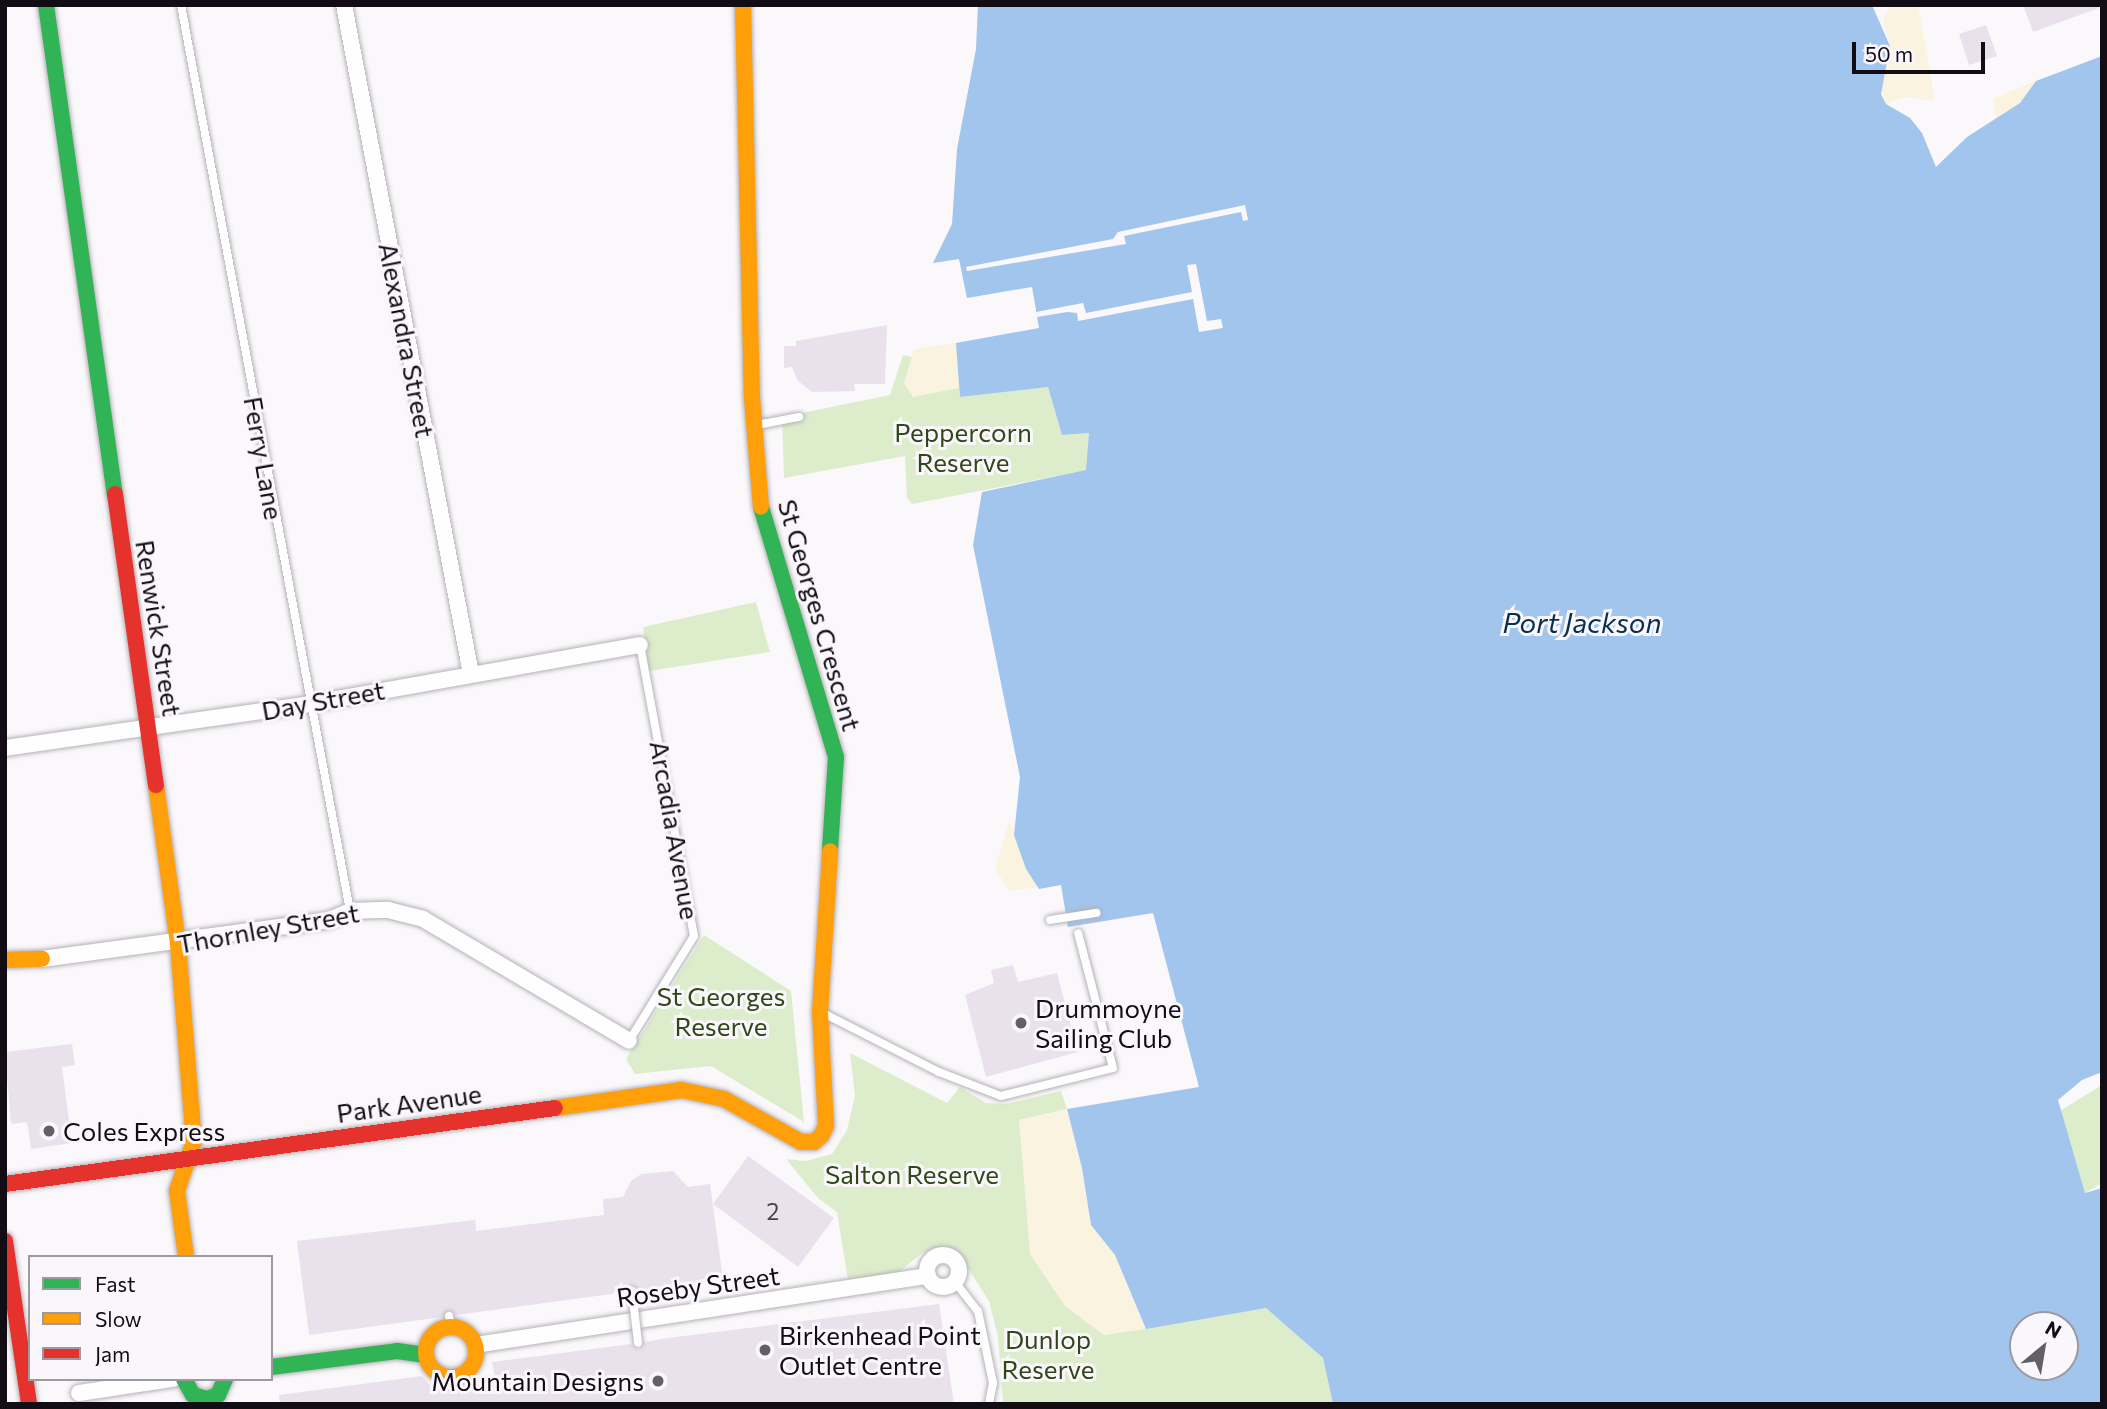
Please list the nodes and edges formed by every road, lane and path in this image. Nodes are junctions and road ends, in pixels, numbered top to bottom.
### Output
1 (46, 5) edge
2 (181, 5) edge
3 (344, 5) edge
4 (744, 5) edge
5 (799, 418) dead end
6 (754, 426) junction
7 (640, 645) joint
8 (471, 674) junction
9 (309, 704) junction
10 (150, 728) junction
11 (5, 748) edge
12 (350, 911) junction
13 (1096, 913) dead end
14 (1050, 920) dead end
15 (1078, 933) dead end
16 (178, 944) junction
17 (42, 959) joint
18 (5, 960) edge
19 (820, 1012) junction
20 (629, 1041) joint
21 (808, 1144) joint
22 (187, 1158) junction
23 (5, 1184) edge
24 (5, 1241) edge
25 (186, 1255) edge
26 (928, 1276) junction
27 (955, 1282) junction
28 (632, 1291) dead end
29 (638, 1343) dead end
30 (476, 1345) junction
31 (426, 1355) junction
32 (273, 1367) edge
33 (160, 1381) edge
34 (185, 1381) edge
35 (224, 1381) edge
36 (79, 1393) dead end
37 (207, 1401) edge
38 (29, 1404) edge
39 (989, 1404) edge

1 - 10 main road, Renwick Street
2 - 9 lane, Ferry Lane
3 - 8 street, Alexandra Street
4 - 6 main road, St Georges Crescent
5 - 6 lane
6 - 19 main road, St Georges Crescent
7 - 8 street, Day Street
7 - 20 lane, Arcadia Avenue
8 - 9 street, Day Street
9 - 10 street, Day Street
9 - 12 lane, Ferry Lane
10 - 11 street, Day Street
10 - 16 main road, Renwick Street
12 - 16 street, Thornley Street
12 - 20 street, Thornley Street
13 - 14 lane
15 - 19 lane
16 - 17 street, Thornley Street
16 - 22 main road, Renwick Street
17 - 18 main road
19 - 21 main road, St Georges Crescent
21 - 22 main road, Park Avenue
22 - 23 main road, Park Avenue
22 - 25 main road, Renwick Street
24 - 38 main road
26 - 27 street, Roseby Street
26 - 27 street
26 - 30 street, Roseby Street
27 - 39 lane
28 - 29 lane, bridge
30 - 31 main road
30 - 31 main road
31 - 32 main road
33 - 36 street
34 - 37 main road
35 - 37 main road

